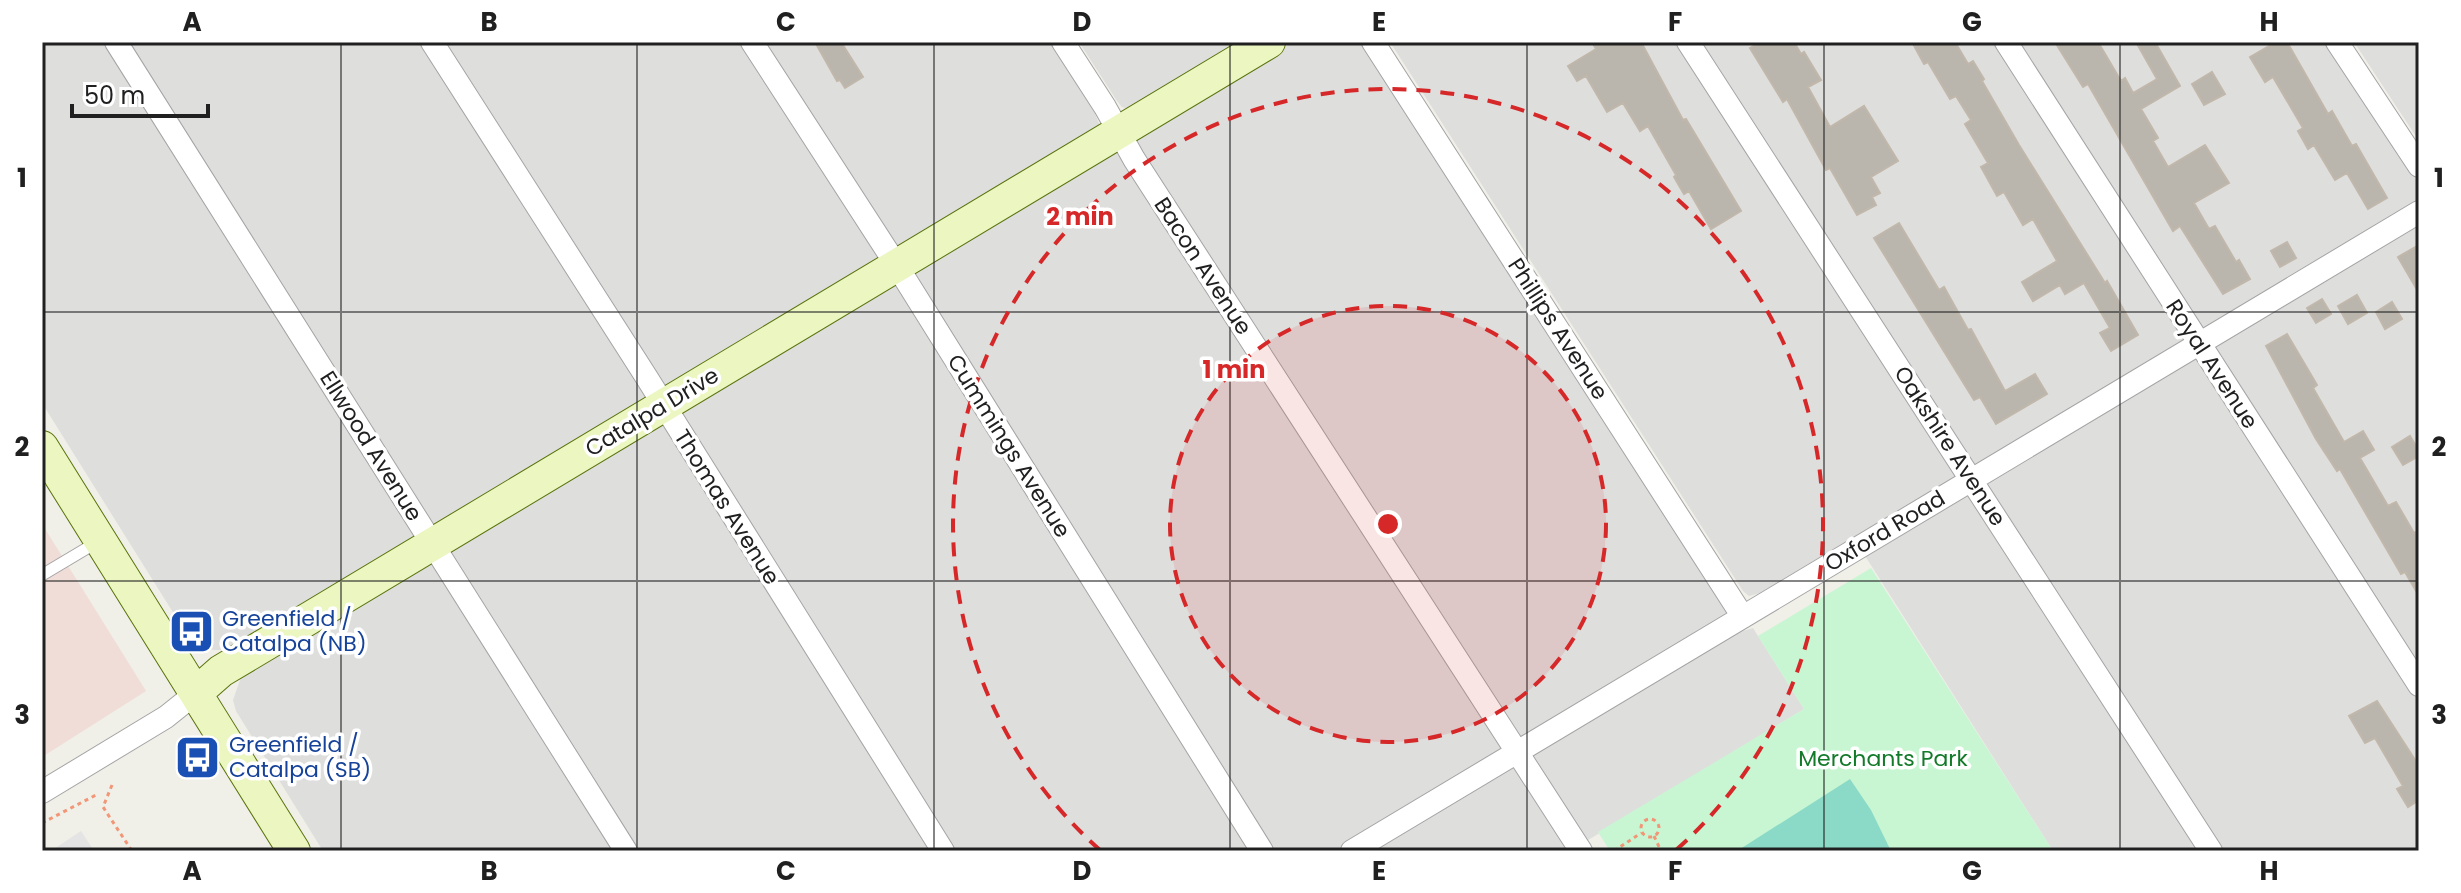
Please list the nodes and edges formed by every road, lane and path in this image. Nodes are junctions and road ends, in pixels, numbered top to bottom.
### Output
1 (116, 42) edge
2 (432, 42) edge
3 (752, 42) edge
4 (1063, 42) edge
5 (1269, 42) edge
6 (1373, 42) edge
7 (1688, 42) edge
8 (2006, 42) edge
9 (2337, 42) edge
10 (1118, 132) junction
11 (2419, 166) edge
12 (2419, 212) edge
13 (897, 266) junction
14 (2199, 343) junction
15 (664, 405) junction
16 (42, 447) edge
17 (1972, 480) junction
18 (100, 540) junction
19 (432, 543) junction
20 (42, 575) edge
21 (1743, 617) junction
22 (2419, 685) edge
23 (196, 693) junction
24 (1516, 752) junction
25 (112, 785) dead end
26 (42, 792) edge
27 (96, 795) dead end
28 (42, 823) edge
29 (1643, 833) junction
30 (1654, 836) junction
31 (132, 851) edge
32 (294, 851) edge
33 (626, 851) edge
34 (943, 851) edge
35 (1262, 851) edge
36 (1352, 851) edge
37 (1581, 851) edge
38 (1614, 851) edge
39 (1661, 851) edge
40 (2211, 851) edge

1 - 19 street, Ellwood Avenue
2 - 15 street, Thomas Avenue
3 - 13 street, Cummings Avenue
4 - 10 street, Bacon Avenue
5 - 10 street, Catalpa Drive
6 - 21 street, Phillips Avenue
7 - 17 street, Oakshire Avenue
8 - 14 street, Royal Avenue
9 - 11 street
10 - 13 street, Catalpa Drive
10 - 24 street, Bacon Avenue
12 - 14 street, Oxford Road
13 - 15 street, Catalpa Drive
13 - 35 street, Cummings Avenue
14 - 17 street, Oxford Road
14 - 22 street, Royal Avenue
15 - 19 street, Catalpa Drive
15 - 34 street, Thomas Avenue
16 - 18 street
17 - 21 street, Oxford Road
17 - 40 street, Oakshire Avenue
18 - 20 lane
18 - 23 street
19 - 23 street, Catalpa Drive
19 - 33 street, Ellwood Avenue
21 - 24 street, Oxford Road
23 - 26 street, Catalpa Drive
23 - 32 street
24 - 36 street, Oxford Road
24 - 37 street, Bacon Avenue
25 - 31 path
27 - 28 path
29 - 30 path
29 - 30 path
29 - 38 path
30 - 39 path

